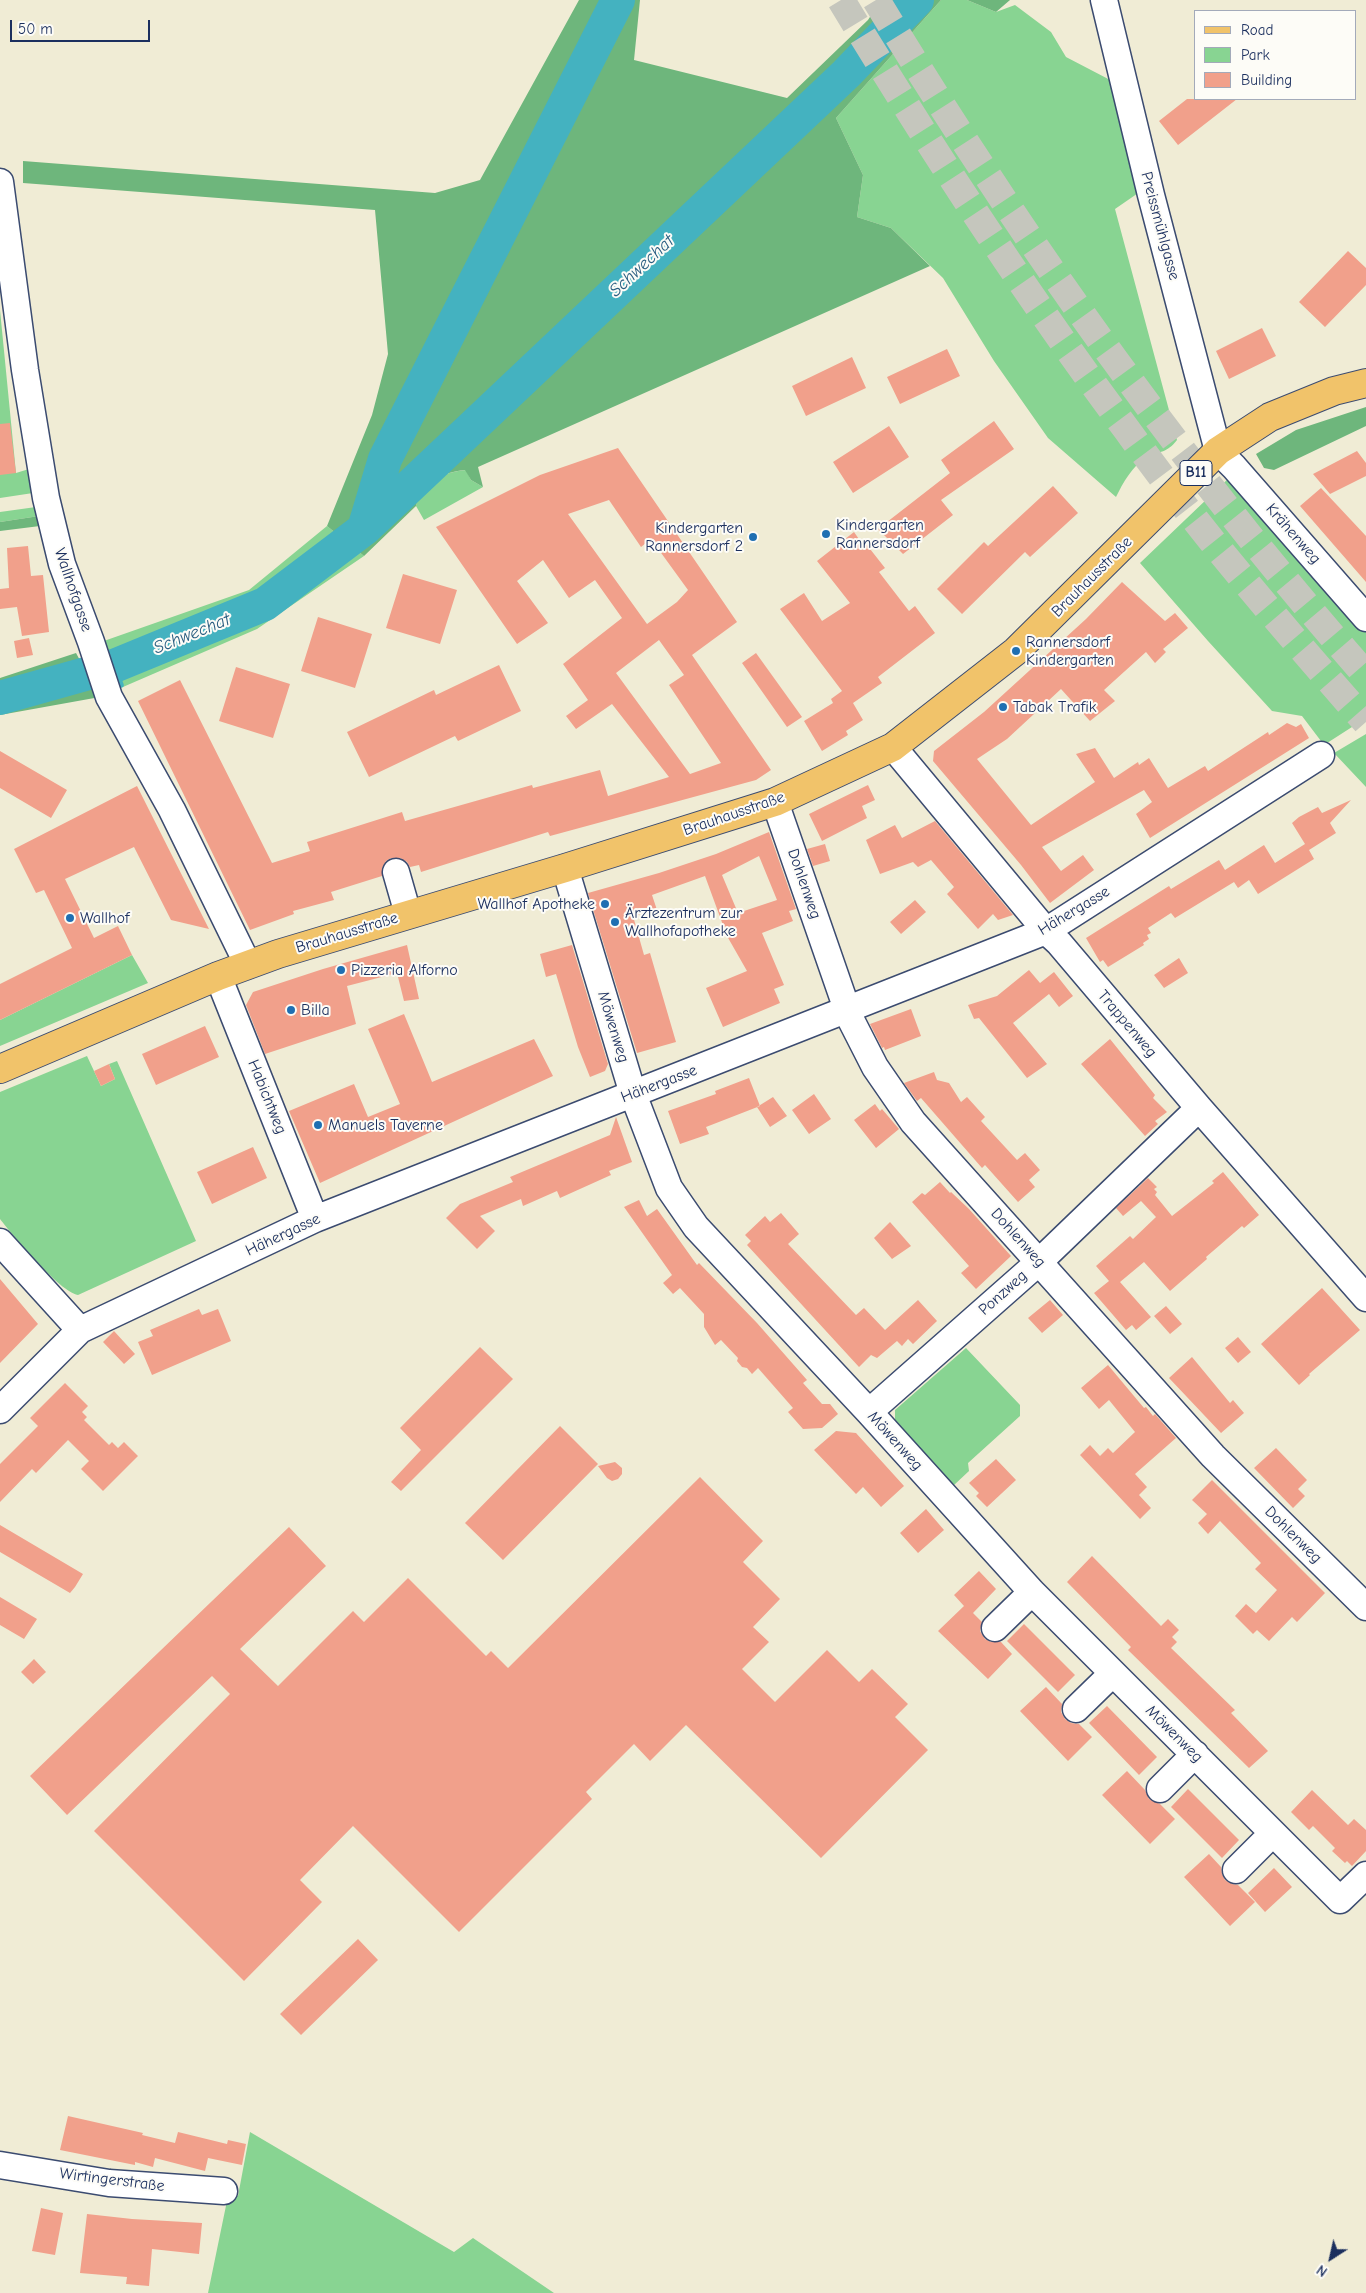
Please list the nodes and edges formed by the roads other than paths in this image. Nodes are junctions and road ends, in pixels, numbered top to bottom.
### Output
1 (1104, 0) edge
2 (0, 182) edge
3 (1366, 383) edge
4 (1218, 451) junction
5 (1366, 618) edge
6 (893, 747) junction
7 (1321, 755) dead end
8 (775, 802) junction
9 (565, 868) junction
10 (396, 872) dead end
11 (408, 914) junction
12 (1046, 931) junction
13 (248, 965) junction
14 (218, 976) junction
15 (848, 1009) junction
16 (0, 1068) edge
17 (633, 1094) junction
18 (1199, 1108) junction
19 (315, 1219) junction
20 (0, 1242) edge
21 (1039, 1262) junction
22 (1366, 1298) edge
23 (80, 1330) junction
24 (0, 1410) edge
25 (869, 1412) junction
26 (1032, 1592) junction
27 (1366, 1607) edge
28 (995, 1628) dead end
29 (1112, 1673) junction
30 (1076, 1709) dead end
31 (1195, 1754) junction
32 (1160, 1789) dead end
33 (1273, 1833) junction
34 (1236, 1870) dead end
35 (1366, 1875) edge
36 (0, 2165) edge
37 (224, 2191) dead end

1 - 4 street, Preissmühlgasse
2 - 13 street, Wallhofgasse
3 - 4 main road, Brauhausstraße / B11
4 - 5 street, Krähenweg
4 - 6 main road, Brauhausstraße / B11
6 - 8 main road, Brauhausstraße / B11
6 - 12 street, Trappenweg
7 - 12 street, Hähergasse
8 - 9 main road, Brauhausstraße / B11
8 - 15 street, Dohlenweg
9 - 11 main road, Brauhausstraße / B11
9 - 17 street, Möwenweg
10 - 11 street
11 - 13 main road, Brauhausstraße / B11
12 - 15 street, Hähergasse
12 - 18 street, Trappenweg
13 - 14 main road, Brauhausstraße / B11
14 - 16 main road, Brauhausstraße / B11
14 - 19 street, Habichtweg
15 - 17 street, Hähergasse
15 - 21 street, Dohlenweg
17 - 19 street, Hähergasse
17 - 25 street, Möwenweg
18 - 21 street, Ponzweg
18 - 22 street, Trappenweg
19 - 23 street, Hähergasse
20 - 23 street
21 - 25 street, Ponzweg
21 - 27 street, Dohlenweg
23 - 24 street, Hähergasse
25 - 26 street, Möwenweg
26 - 28 street
26 - 29 street, Möwenweg
29 - 30 street
29 - 31 street, Möwenweg
31 - 32 street
31 - 33 street, Möwenweg
33 - 34 street
33 - 35 street, Möwenweg
36 - 37 street, Wirtingerstraße

